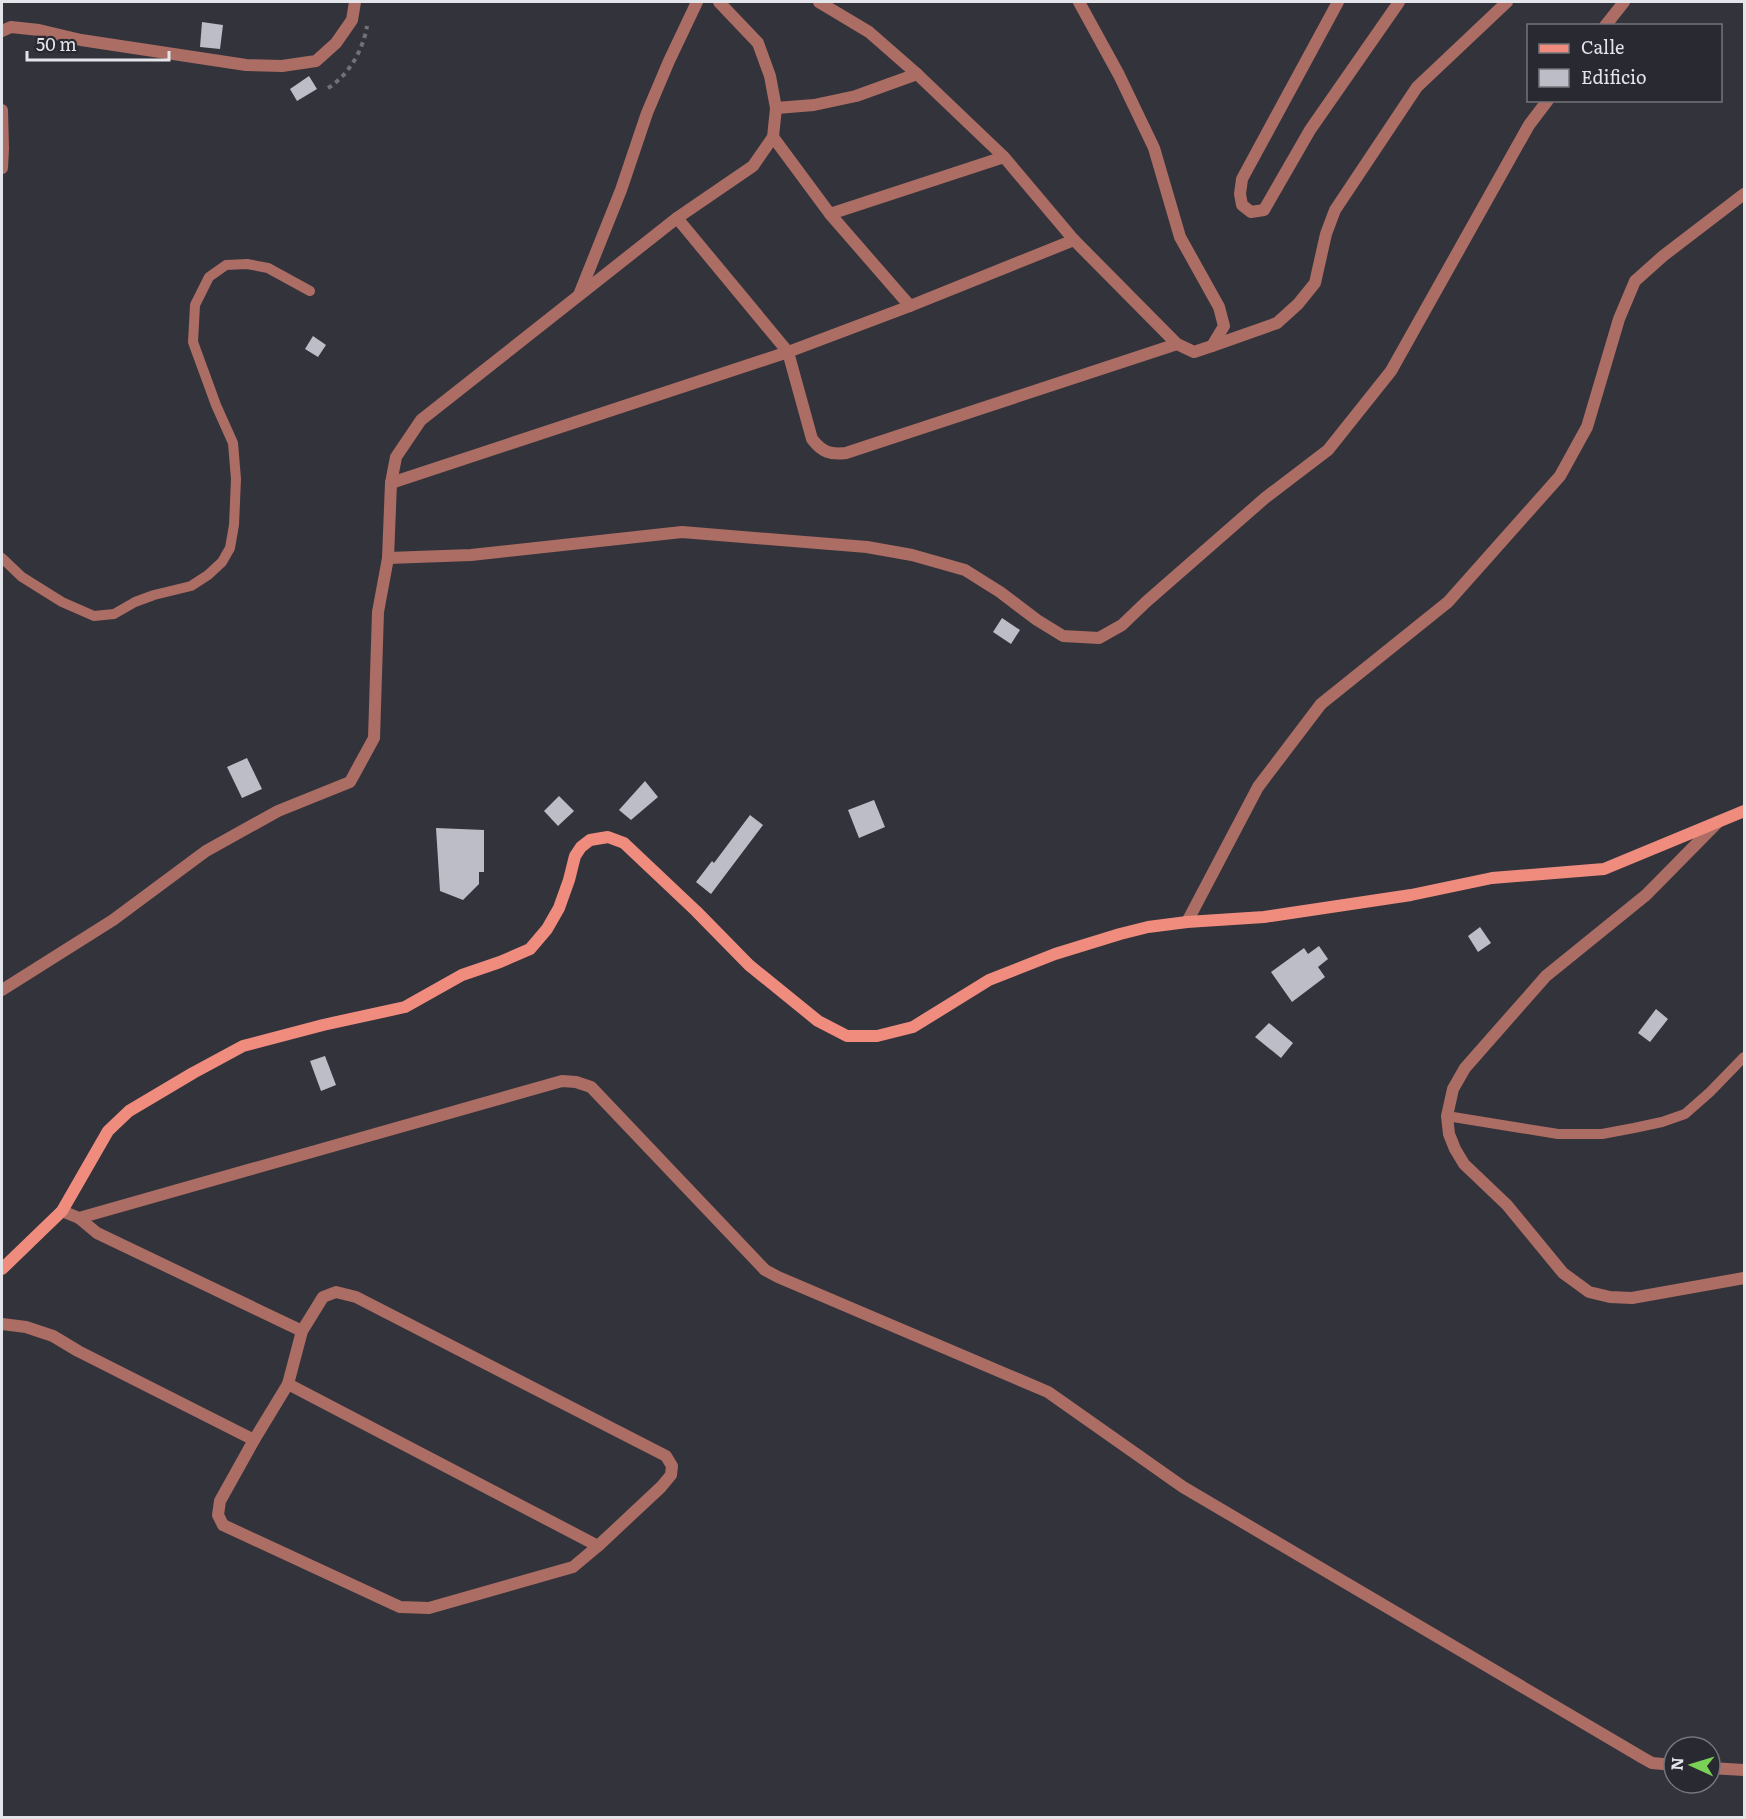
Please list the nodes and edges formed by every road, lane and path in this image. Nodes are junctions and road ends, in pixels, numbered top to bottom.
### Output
1 (355, 2) edge
2 (697, 2) edge
3 (719, 2) edge
4 (819, 2) edge
5 (1079, 2) edge
6 (1338, 2) edge
7 (1399, 2) edge
8 (1507, 2) edge
9 (1624, 2) edge
10 (368, 21) dead end
11 (1607, 24) edge
12 (2, 31) edge
13 (916, 74) junction
14 (327, 88) dead end
15 (1546, 102) edge
16 (776, 108) junction
17 (2, 110) edge
18 (773, 137) junction
19 (1004, 157) junction
20 (2, 168) edge
21 (1744, 194) edge
22 (830, 214) junction
23 (677, 218) junction
24 (1074, 240) junction
25 (310, 291) dead end
26 (578, 296) junction
27 (910, 306) junction
28 (1177, 344) junction
29 (1212, 346) junction
30 (788, 352) junction
31 (391, 483) junction
32 (2, 558) edge
33 (388, 558) junction
34 (1744, 811) edge
35 (1719, 821) junction
36 (1187, 922) junction
37 (2, 990) edge
38 (1744, 1057) edge
39 (1447, 1116) junction
40 (62, 1211) junction
41 (79, 1218) junction
42 (2, 1269) edge
43 (1744, 1278) edge
44 (2, 1324) edge
45 (302, 1331) junction
46 (288, 1384) junction
47 (254, 1440) junction
48 (598, 1546) junction
49 (1662, 1764) edge
50 (1722, 1769) edge
51 (1744, 1770) edge

1 - 12 street
2 - 26 street
3 - 16 street
4 - 13 street
5 - 29 street
6 - 7 street
8 - 29 street
9 - 11 street
10 - 14 path
13 - 16 street
13 - 19 street
15 - 33 street
16 - 18 street
17 - 20 street
18 - 22 street
18 - 23 street
19 - 22 street
19 - 24 street
21 - 36 street
22 - 27 street
23 - 26 street
23 - 30 street
24 - 27 street
24 - 28 street
25 - 32 lane
26 - 31 street
27 - 30 street
28 - 29 street
28 - 30 street
30 - 31 street
31 - 33 street
33 - 37 street
34 - 35 main road
35 - 36 main road
35 - 39 street
36 - 40 main road
38 - 39 lane
39 - 43 street
40 - 41 street
40 - 42 main road
41 - 45 street
41 - 49 street
44 - 47 street
45 - 46 street
45 - 48 street
46 - 47 street
46 - 48 street
47 - 48 street
50 - 51 street

